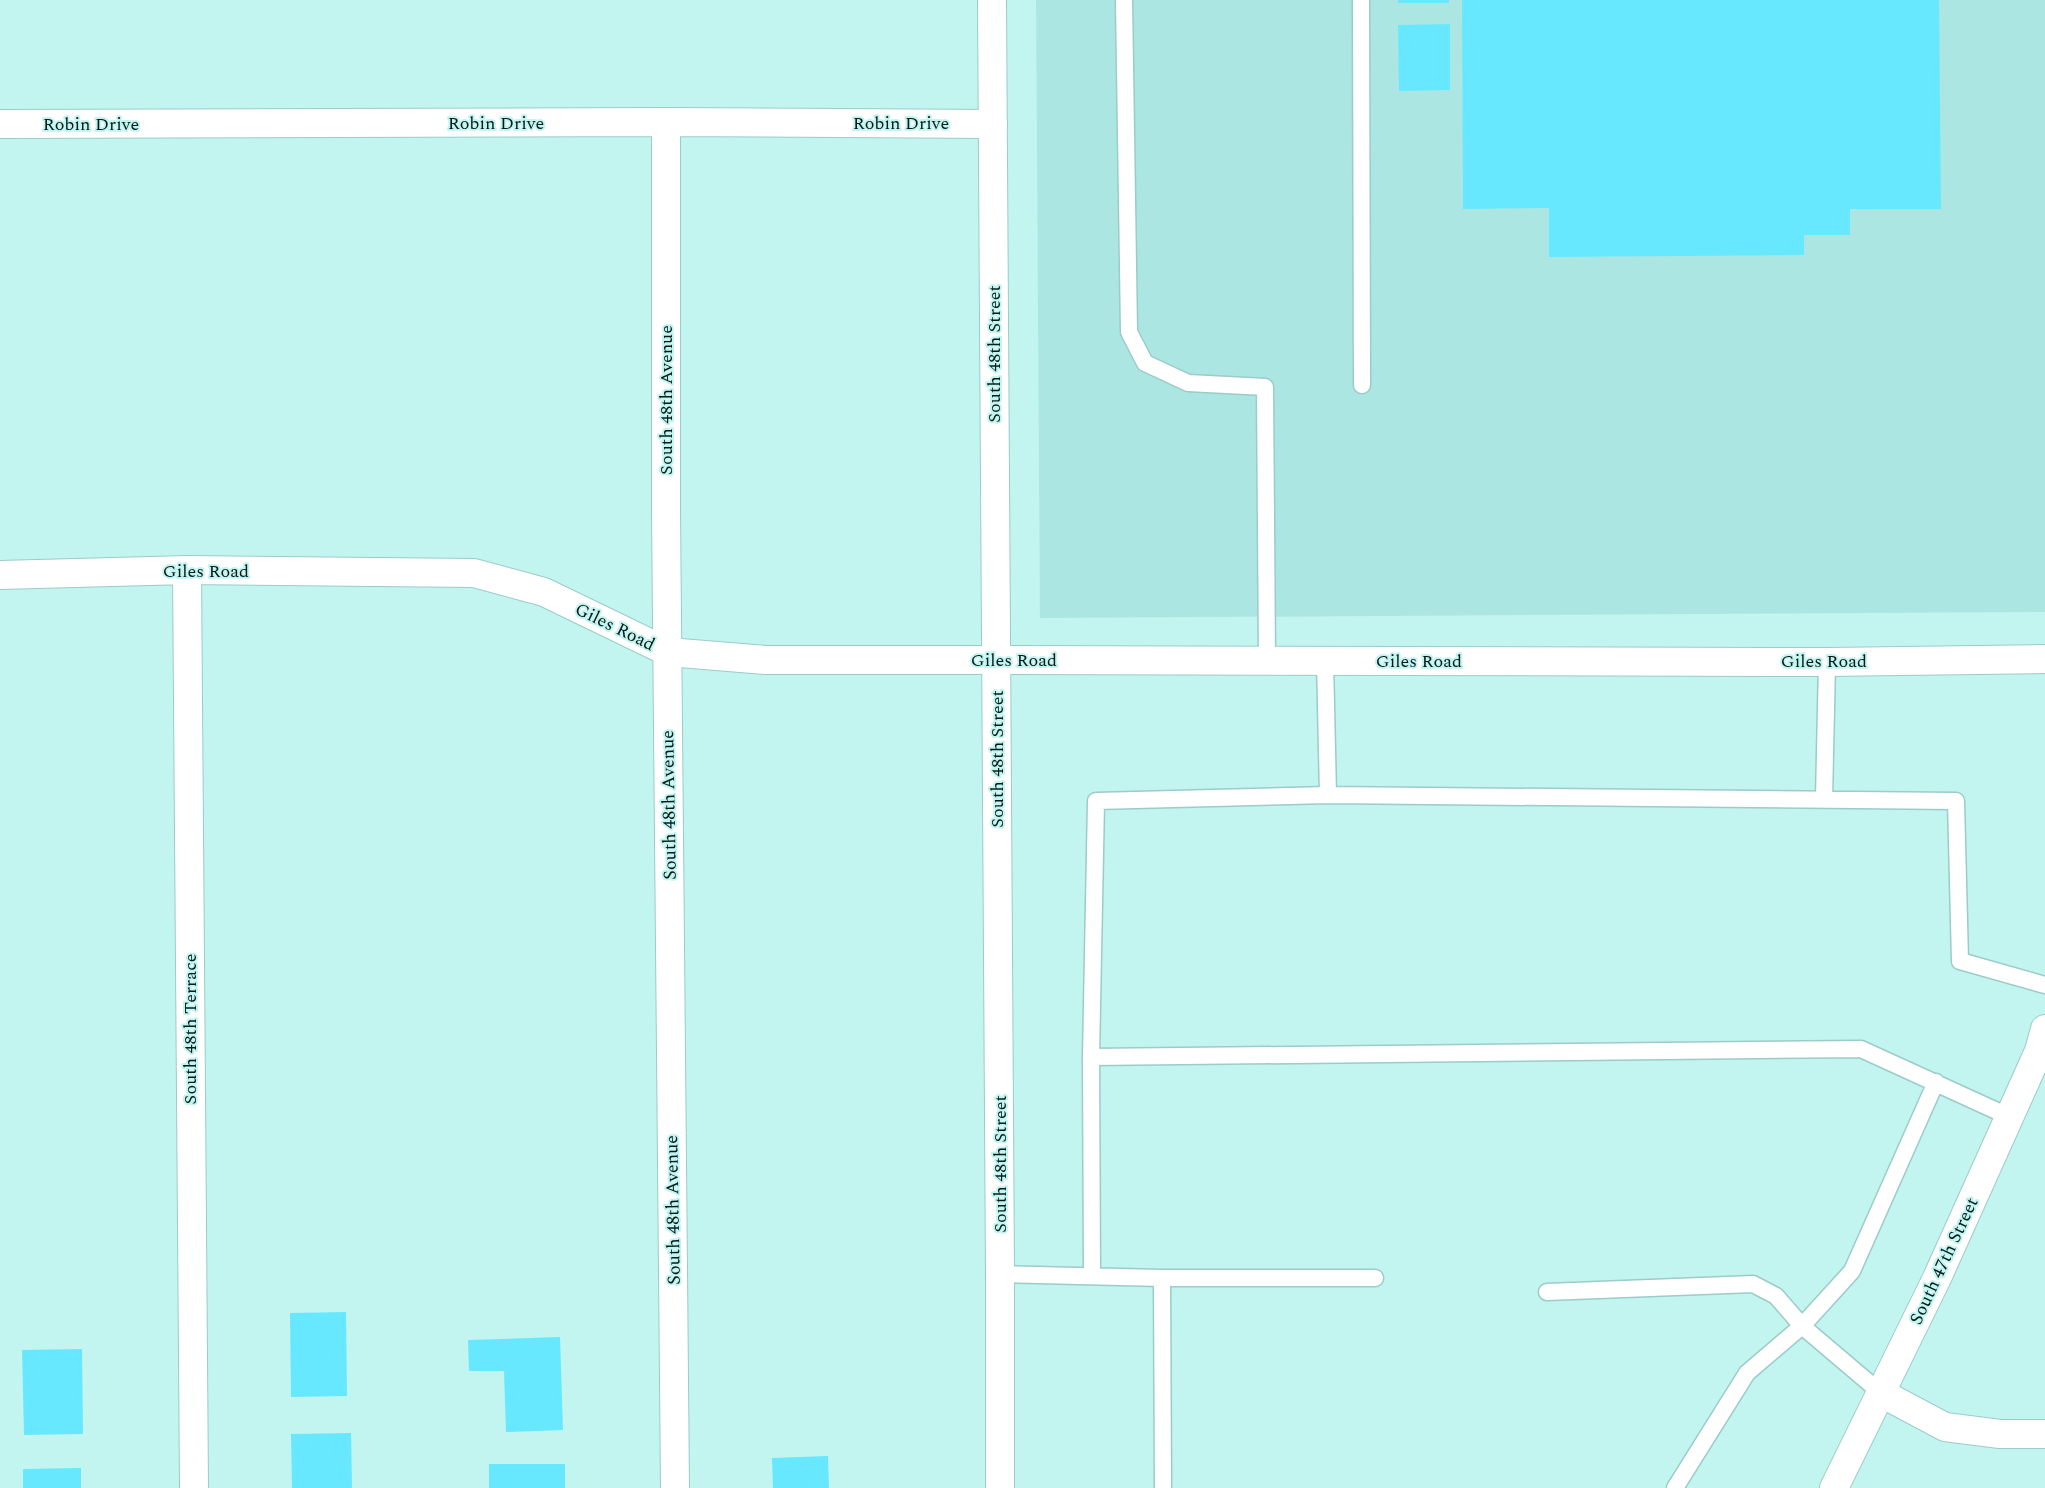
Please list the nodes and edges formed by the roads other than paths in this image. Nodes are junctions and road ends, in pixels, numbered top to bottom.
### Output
1 (992, 0) edge
2 (1124, 0) edge
3 (1361, 0) edge
4 (666, 122) junction
5 (0, 124) edge
6 (993, 124) junction
7 (1362, 385) dead end
8 (187, 570) junction
9 (0, 575) edge
10 (668, 652) junction
11 (2045, 659) edge
12 (996, 660) junction
13 (1267, 660) junction
14 (1325, 660) junction
15 (1826, 662) junction
16 (1328, 795) junction
17 (1824, 800) junction
18 (2045, 985) edge
19 (2045, 1029) edge
20 (1091, 1057) junction
21 (1936, 1082) junction
22 (2010, 1117) junction
23 (1000, 1274) junction
24 (1092, 1275) junction
25 (1162, 1278) junction
26 (1375, 1278) dead end
27 (1547, 1292) dead end
28 (1802, 1326) junction
29 (1881, 1393) junction
30 (2045, 1434) edge
31 (194, 1488) edge
32 (675, 1488) edge
33 (1000, 1488) edge
34 (1163, 1488) edge
35 (1675, 1488) edge
36 (1834, 1488) edge

1 - 6 street, South 48th Street
2 - 13 lane
3 - 7 lane
4 - 5 street, Robin Drive
4 - 6 street, Robin Drive
4 - 10 street, South 48th Avenue
6 - 12 street, South 48th Street
8 - 9 street, Giles Road
8 - 10 street, Giles Road
8 - 31 street, South 48th Terrace
10 - 12 street, Giles Road
10 - 32 street, South 48th Avenue
11 - 15 street, Giles Road
12 - 13 street, Giles Road
12 - 23 street, South 48th Street
13 - 14 street, Giles Road
14 - 15 street, Giles Road
14 - 16 lane
15 - 17 lane
16 - 17 lane
16 - 20 lane
17 - 18 lane
19 - 22 street, South 47th Street
20 - 21 lane
20 - 24 lane
21 - 22 lane
21 - 28 lane
22 - 29 street, South 47th Street
23 - 24 lane
23 - 33 street, South 48th Street
24 - 25 lane
25 - 26 lane
25 - 34 lane
27 - 28 lane
28 - 29 lane
28 - 35 lane
29 - 30 street
29 - 36 street, South 47th Street

